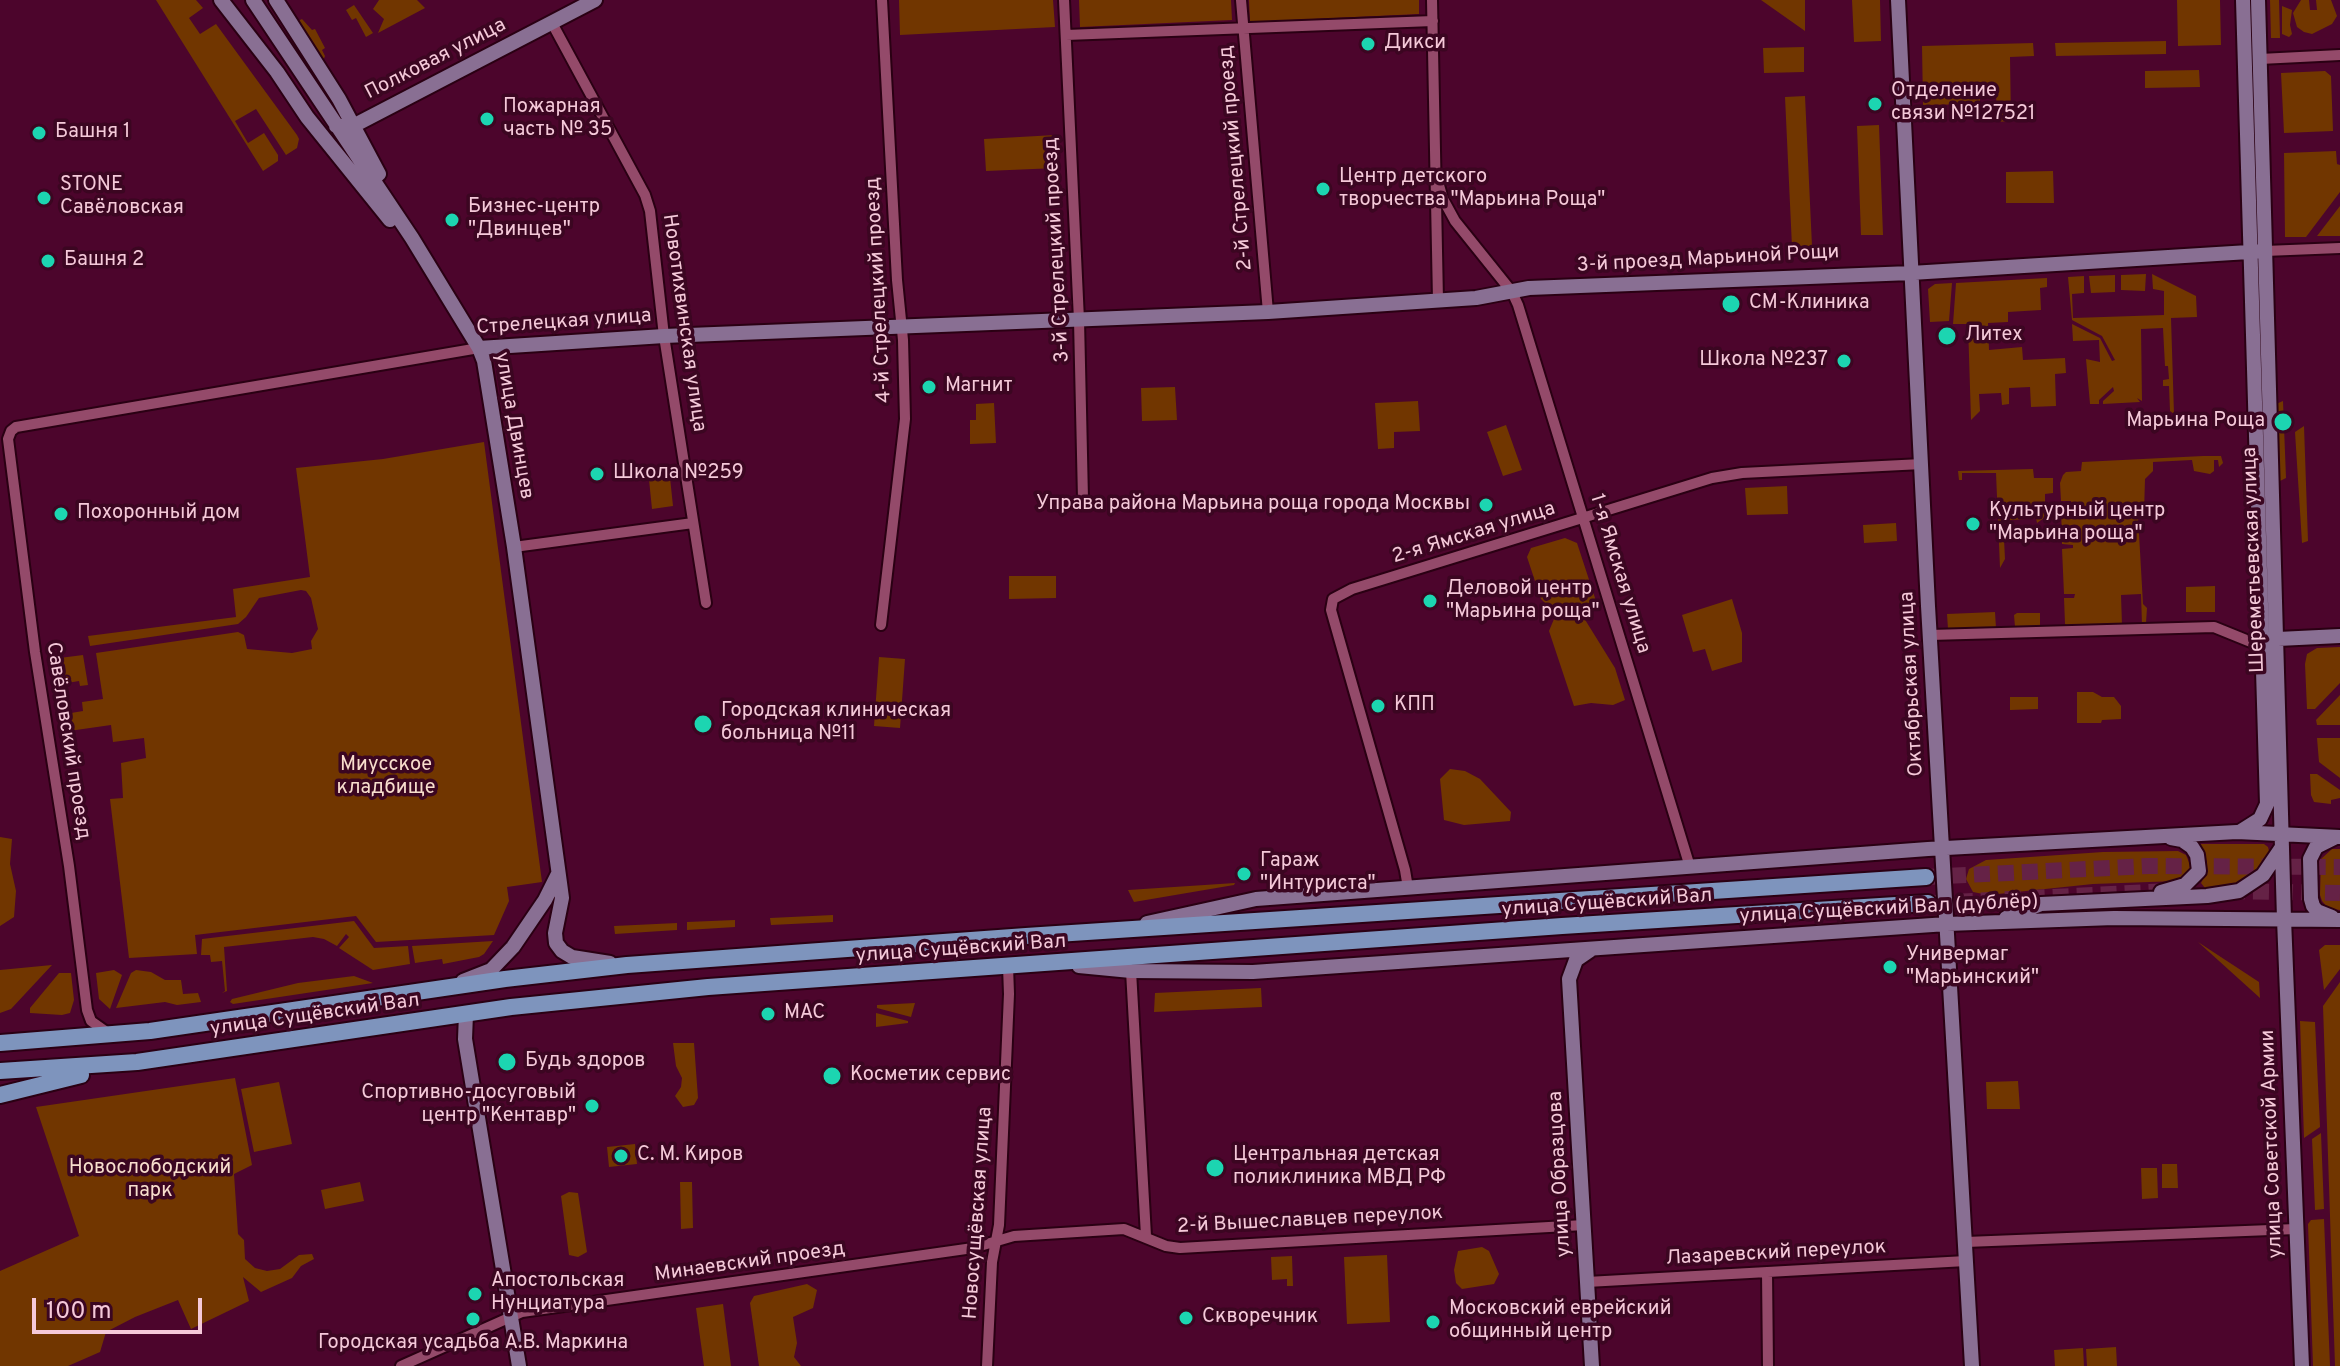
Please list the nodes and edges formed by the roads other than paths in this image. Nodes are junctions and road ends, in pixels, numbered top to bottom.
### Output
1 (221, 0) edge
2 (253, 0) edge
3 (276, 0) edge
4 (595, 0) edge
5 (882, 0) edge
6 (1064, 0) edge
7 (1241, 0) edge
8 (1432, 0) edge
9 (1898, 0) edge
10 (2243, 0) edge
11 (2258, 0) edge
12 (1433, 21) junction
13 (552, 23) junction
14 (1244, 26) junction
15 (1066, 35) junction
16 (2340, 55) edge
17 (2260, 59) junction
18 (336, 126) junction
19 (353, 126) junction
20 (1437, 178) junction
21 (412, 238) junction
22 (2340, 248) edge
23 (2257, 252) junction
24 (1911, 273) junction
25 (1512, 292) junction
26 (1438, 300) junction
27 (1268, 312) junction
28 (1079, 320) junction
29 (902, 325) junction
30 (664, 336) junction
31 (479, 348) junction
32 (11, 431) joint
33 (1922, 464) junction
34 (1083, 499) dead end
35 (1584, 519) junction
36 (693, 523) junction
37 (514, 547) junction
38 (706, 603) dead end
39 (881, 625) dead end
40 (1930, 635) junction
41 (2340, 636) edge
42 (2278, 639) junction
43 (2262, 642) junction
44 (2237, 832) junction
45 (2147, 836) junction
46 (2339, 837) edge
47 (2282, 840) junction
48 (1943, 848) junction
49 (1690, 867) junction
50 (558, 874) junction
51 (1926, 877) tunnel mouth
52 (2283, 879) joint
53 (1408, 888) junction
54 (2137, 899) junction
55 (1928, 903) tunnel mouth
56 (2284, 919) junction
57 (2340, 919) edge
58 (1995, 922) junction
59 (1947, 924) junction
60 (1115, 930) junction
61 (1593, 949) junction
62 (1539, 953) junction
63 (1059, 964) junction
64 (627, 965) junction
65 (1008, 966) junction
66 (1131, 971) junction
67 (1569, 979) junction
68 (446, 988) junction
69 (466, 1014) junction
70 (0, 1033) edge
71 (121, 1035) junction
72 (91, 1038) junction
73 (0, 1043) edge
74 (137, 1062) junction
75 (0, 1071) edge
76 (0, 1095) edge
77 (1584, 1225) junction
78 (2296, 1229) junction
79 (1146, 1236) junction
80 (1966, 1242) junction
81 (995, 1243) junction
82 (1966, 1261) junction
83 (1767, 1272) junction
84 (1587, 1282) junction
85 (511, 1317) junction
86 (401, 1366) edge
87 (519, 1366) edge
88 (987, 1366) edge
89 (1592, 1366) edge
90 (1768, 1366) edge
91 (1972, 1366) edge
92 (2302, 1366) edge

1 - 21 street
2 - 18 street, улица Двинцев
3 - 19 street
4 - 13 street, Полковая улица
5 - 29 street, 4-й Стрелецкий проезд
6 - 15 street, 3-й Стрелецкий проезд
7 - 14 street, 2-й Стрелецкий проезд
8 - 12 street
9 - 24 street, Октябрьская улица
10 - 23 street, Шереметьевская улица
11 - 17 street, Шереметьевская улица
12 - 14 street
12 - 20 street
13 - 19 street, Полковая улица
13 - 30 street, Новотихвинская улица
14 - 15 street
14 - 27 street, 2-й Стрелецкий проезд
15 - 28 street, 3-й Стрелецкий проезд
16 - 17 street
17 - 23 street, Шереметьевская улица
18 - 19 street, Полковая улица
18 - 21 street, улица Двинцев
19 - 21 street
20 - 25 street, 1-я Ямская улица
20 - 26 street
21 - 31 street, улица Двинцев
22 - 23 street, 3-й проезд Марьиной Рощи
23 - 24 street, 3-й проезд Марьиной Рощи
23 - 42 street, Шереметьевская улица
23 - 43 street, Шереметьевская улица
24 - 25 street, 3-й проезд Марьиной Рощи
24 - 33 street, Октябрьская улица
25 - 26 street, 3-й проезд Марьиной Рощи
25 - 35 street, 1-я Ямская улица
26 - 27 street, 3-й проезд Марьиной Рощи
27 - 28 street, 3-й проезд Марьиной Рощи
28 - 29 street, Стрелецкая улица
28 - 34 street, 3-й Стрелецкий проезд
29 - 30 street, Стрелецкая улица
29 - 39 street, 4-й Стрелецкий проезд
30 - 31 street, Стрелецкая улица
30 - 36 street, Новотихвинская улица
31 - 32 street, Стрелецкая улица
31 - 37 street, улица Двинцев
32 - 71 street, Савёловский проезд
33 - 35 street, 2-я Ямская улица
33 - 40 street, Октябрьская улица
35 - 49 street, 1-я Ямская улица
35 - 53 street, 2-я Ямская улица
36 - 37 street
36 - 38 street, Новотихвинская улица
37 - 50 street, улица Двинцев
40 - 43 street
40 - 48 street, Октябрьская улица
41 - 42 street
42 - 47 street, Шереметьевская улица
43 - 44 street, Шереметьевская улица
44 - 45 street
44 - 47 street
45 - 48 street
45 - 54 street
46 - 47 street
46 - 57 street
47 - 52 street, Шереметьевская улица
47 - 54 street
48 - 49 street
48 - 59 street, Октябрьская улица
49 - 53 street
50 - 64 street, улица Двинцев
50 - 68 street
51 - 60 main road, улица Сущёвский Вал
52 - 56 street, улица Советской Армии
53 - 60 street
54 - 58 street
55 - 63 main road, улица Сущёвский Вал
56 - 57 street, улица Сущёвский Вал (дублёр)
56 - 58 street, улица Сущёвский Вал (дублёр)
56 - 78 street, улица Советской Армии
58 - 59 street, улица Сущёвский Вал (дублёр)
59 - 61 street, улица Сущёвский Вал (дублёр)
59 - 80 street, Октябрьская улица
60 - 64 main road, улица Сущёвский Вал
61 - 62 street, улица Сущёвский Вал (дублёр)
61 - 67 street
62 - 66 street, улица Сущёвский Вал (дублёр)
62 - 67 street
63 - 65 main road, улица Сущёвский Вал
63 - 66 street, улица Сущёвский Вал (дублёр)
64 - 68 main road, улица Сущёвский Вал
65 - 69 main road, улица Сущёвский Вал
65 - 81 street, Новосущёвская улица
66 - 79 street
67 - 77 street, улица Образцова
68 - 71 main road, улица Сущёвский Вал
69 - 74 main road, улица Сущёвский Вал
69 - 85 street
70 - 72 main road
71 - 72 main road, улица Сущёвский Вал
72 - 73 main road, улица Сущёвский Вал
74 - 75 main road, улица Сущёвский Вал
74 - 76 main road
77 - 79 street, 2-й Вышеславцев переулок
77 - 84 street, улица Образцова
78 - 80 street
78 - 92 street, улица Советской Армии
79 - 81 street, 2-й Вышеславцев переулок
80 - 82 street, Октябрьская улица
81 - 85 street, Минаевский проезд
81 - 88 street, Новосущёвская улица
82 - 83 street, Лазаревский переулок
82 - 91 street, Октябрьская улица
83 - 84 street, Лазаревский переулок
83 - 90 street
84 - 89 street, улица Образцова
85 - 86 street, Минаевский проезд
85 - 87 street

